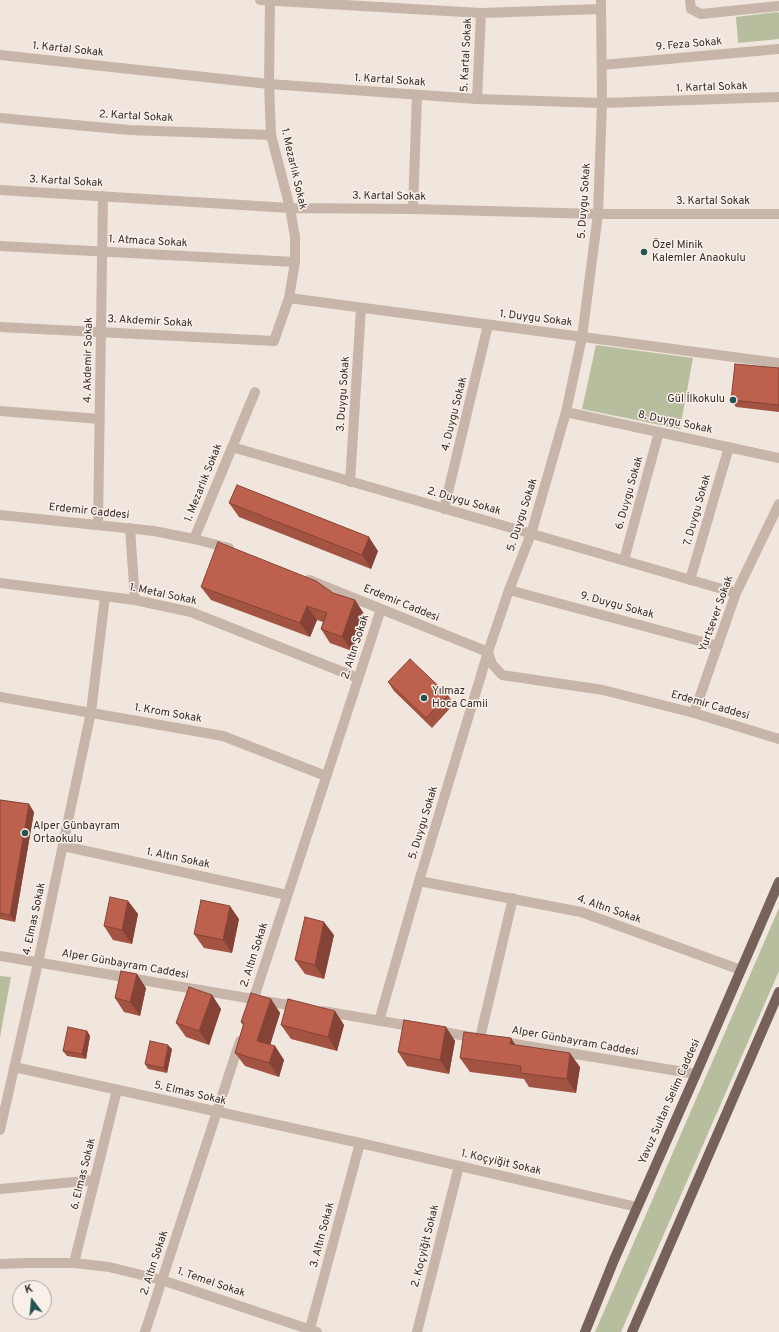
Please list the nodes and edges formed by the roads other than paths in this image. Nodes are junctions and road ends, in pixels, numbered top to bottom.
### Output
1 (267, 0) edge
2 (690, 0) edge
3 (601, 4) edge
4 (779, 6) edge
5 (481, 13) junction
6 (779, 49) edge
7 (0, 55) edge
8 (602, 65) junction
9 (269, 84) junction
10 (416, 95) junction
11 (779, 98) edge
12 (477, 99) junction
13 (602, 103) junction
14 (0, 118) edge
15 (271, 134) junction
16 (0, 190) edge
17 (103, 196) junction
18 (290, 208) junction
19 (413, 209) junction
20 (598, 214) junction
21 (779, 214) edge
22 (0, 246) edge
23 (103, 251) junction
24 (295, 262) junction
25 (289, 298) junction
26 (361, 308) junction
27 (488, 325) junction
28 (0, 327) edge
29 (101, 332) junction
30 (582, 337) junction
31 (274, 341) joint
32 (779, 363) edge
33 (255, 392) dead end
34 (0, 411) edge
35 (566, 412) junction
36 (100, 419) junction
37 (659, 432) junction
38 (232, 447) junction
39 (729, 447) junction
40 (779, 458) edge
41 (350, 482) junction
42 (779, 504) edge
43 (444, 509) junction
44 (0, 515) edge
45 (98, 525) junction
46 (130, 528) junction
47 (531, 534) junction
48 (194, 539) junction
49 (236, 550) edge
50 (624, 560) junction
51 (301, 576) edge
52 (690, 580) junction
53 (0, 583) edge
54 (509, 590) junction
55 (736, 593) junction
56 (105, 597) junction
57 (135, 600) junction
58 (381, 609) junction
59 (718, 646) junction
60 (488, 652) junction
61 (358, 678) junction
62 (0, 697) edge
63 (91, 712) junction
64 (694, 713) junction
65 (779, 739) edge
66 (326, 776) junction
67 (63, 846) junction
68 (418, 881) junction
69 (779, 882) edge
70 (287, 895) junction
71 (513, 898) junction
72 (0, 956) edge
73 (38, 963) junction
74 (741, 970) junction
75 (779, 992) edge
76 (254, 1000) junction
77 (249, 1014) edge
78 (379, 1020) junction
79 (244, 1030) edge
80 (488, 1039) junction
81 (14, 1067) junction
82 (696, 1074) junction
83 (117, 1090) junction
84 (217, 1112) junction
85 (0, 1130) edge
86 (360, 1143) junction
87 (459, 1166) junction
88 (95, 1180) junction
89 (0, 1189) edge
90 (637, 1207) junction
91 (74, 1263) junction
92 (0, 1264) edge
93 (162, 1280) junction
94 (312, 1331) edge
95 (145, 1332) edge
96 (417, 1332) edge
97 (585, 1332) edge
98 (632, 1332) edge

1 - 5 street
1 - 9 street, 1. Mezarlık Sokak
2 - 4 street
3 - 5 street
3 - 8 street, 5. Duygu Sokak
5 - 12 street, 5. Kartal Sokak
6 - 8 street, 9. Feza Sokak
7 - 9 street, 1. Kartal Sokak
8 - 13 street, 5. Duygu Sokak
9 - 10 street, 1. Kartal Sokak
9 - 15 street, 1. Mezarlık Sokak
10 - 12 street, 1. Kartal Sokak
10 - 19 street
11 - 13 street, 1. Kartal Sokak
12 - 13 street, 1. Kartal Sokak
13 - 20 street, 5. Duygu Sokak
14 - 15 street, 2. Kartal Sokak
15 - 18 street, 1. Mezarlık Sokak
16 - 17 street, 3. Kartal Sokak
17 - 18 street, 3. Kartal Sokak
17 - 23 street, 4. Akdemir Sokak
18 - 19 street, 3. Kartal Sokak
18 - 24 street, 1. Mezarlık Sokak
19 - 20 street, 3. Kartal Sokak
20 - 21 street, 3. Kartal Sokak
20 - 30 street, 5. Duygu Sokak
22 - 23 street, 1. Atmaca Sokak
23 - 24 street, 1. Atmaca Sokak
23 - 29 street, 4. Akdemir Sokak
24 - 25 street, 1. Mezarlık Sokak
25 - 26 street, 1. Duygu Sokak
25 - 31 street, 1. Mezarlık Sokak
26 - 27 street, 1. Duygu Sokak
26 - 41 street, 3. Duygu Sokak
27 - 30 street, 1. Duygu Sokak
27 - 43 street, 4. Duygu Sokak
28 - 29 street, 3. Akdemir Sokak
29 - 31 street, 3. Akdemir Sokak
29 - 36 street, 4. Akdemir Sokak
30 - 32 street, 1. Duygu Sokak
30 - 35 street, 5. Duygu Sokak
33 - 38 street, 1. Mezarlık Sokak
34 - 36 street
35 - 37 street, 8. Duygu Sokak
35 - 47 street, 5. Duygu Sokak
36 - 45 street, 4. Akdemir Sokak
37 - 39 street, 8. Duygu Sokak
37 - 50 street, 6. Duygu Sokak
38 - 41 street, 2. Duygu Sokak
38 - 48 street, 1. Mezarlık Sokak
39 - 40 street, 8. Duygu Sokak
39 - 52 street, 7. Duygu Sokak
41 - 43 street, 2. Duygu Sokak
42 - 55 street, Yurtsever Sokak
43 - 47 street, 2. Duygu Sokak
44 - 45 street, Erdemir Caddesi
45 - 46 street, Erdemir Caddesi
46 - 48 street, Erdemir Caddesi
46 - 57 street
47 - 50 street, 2. Duygu Sokak
47 - 54 street, 5. Duygu Sokak
48 - 49 street, Erdemir Caddesi
50 - 52 street, 2. Duygu Sokak
51 - 58 street, Erdemir Caddesi
52 - 55 street, 2. Duygu Sokak
53 - 56 street, 1. Metal Sokak
54 - 59 street, 9. Duygu Sokak
54 - 60 street, 5. Duygu Sokak
55 - 59 street, Yurtsever Sokak
56 - 57 street, 1. Metal Sokak
56 - 63 street, 4. Elmas Sokak
57 - 61 street, 1. Metal Sokak
58 - 60 street, Erdemir Caddesi
58 - 61 street, 2. Altın Sokak
59 - 64 street, Yurtsever Sokak
60 - 64 street, Erdemir Caddesi
60 - 68 street, 5. Duygu Sokak
61 - 66 street, 2. Altın Sokak
62 - 63 street, 1. Krom Sokak
63 - 66 street, 1. Krom Sokak
63 - 67 street, 4. Elmas Sokak
64 - 65 street, Erdemir Caddesi
66 - 70 street, 2. Altın Sokak
67 - 70 street, 1. Altın Sokak
67 - 73 street, 4. Elmas Sokak
68 - 71 street, 4. Altın Sokak
68 - 78 street, 5. Duygu Sokak
69 - 74 main road, Yavuz Sultan Selim Caddesi
70 - 76 street, 2. Altın Sokak
71 - 74 street, 4. Altın Sokak
71 - 80 street
72 - 73 street, Alper Günbayram Caddesi
73 - 76 street, Alper Günbayram Caddesi
73 - 81 street, 4. Elmas Sokak
74 - 82 main road, Yavuz Sultan Selim Caddesi
75 - 98 main road
76 - 77 street, 2. Altın Sokak
76 - 78 street, Alper Günbayram Caddesi
78 - 80 street, Alper Günbayram Caddesi
79 - 84 street, 2. Altın Sokak
80 - 82 street, Alper Günbayram Caddesi
81 - 83 street, 5. Elmas Sokak
81 - 85 street, 4. Elmas Sokak
82 - 90 main road, Yavuz Sultan Selim Caddesi
83 - 84 street, 5. Elmas Sokak
83 - 88 street, 6. Elmas Sokak
84 - 86 street, 5. Elmas Sokak
84 - 93 street, 2. Altın Sokak
86 - 87 street, 1. Koçyiğit Sokak
86 - 94 street, 3. Altın Sokak
87 - 90 street, 1. Koçyiğit Sokak
87 - 96 street, 2. Koçyiğit Sokak
88 - 89 street
88 - 91 street, 6. Elmas Sokak
90 - 97 main road, Yavuz Sultan Selim Caddesi
91 - 92 street, 1. Temel Sokak
91 - 93 street, 1. Temel Sokak
93 - 94 street, 1. Temel Sokak
93 - 95 street, 2. Altın Sokak

